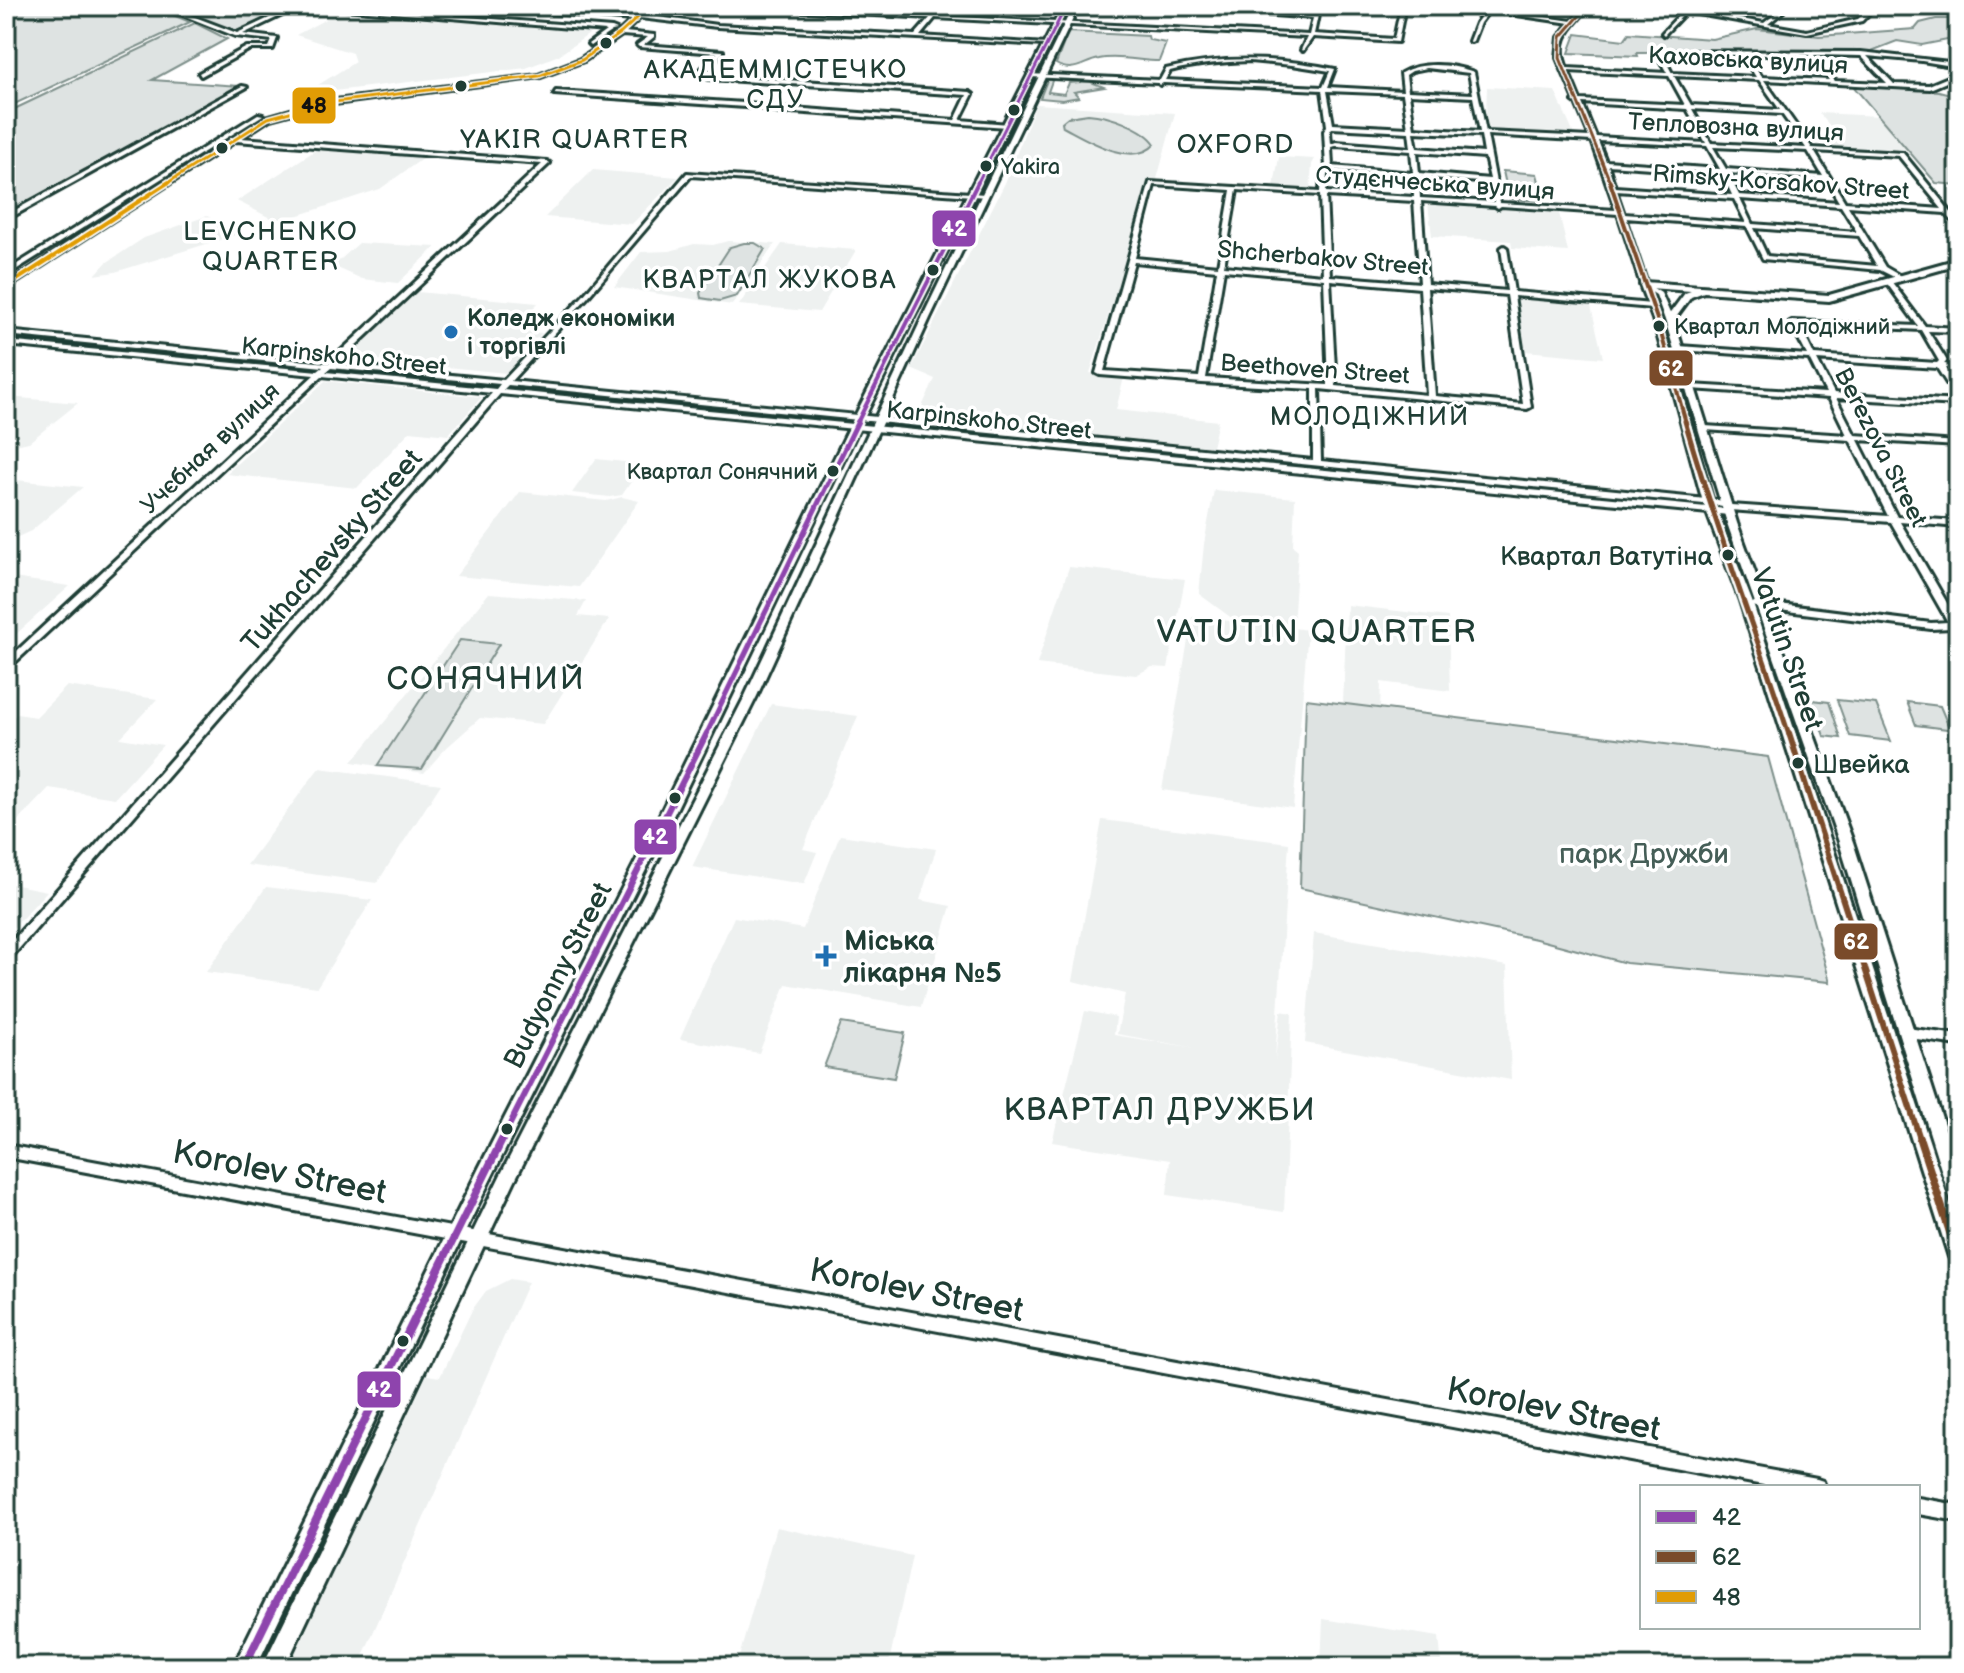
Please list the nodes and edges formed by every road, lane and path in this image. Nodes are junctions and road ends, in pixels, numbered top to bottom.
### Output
1 (162, 6) edge
2 (299, 6) edge
3 (311, 6) edge
4 (463, 6) edge
5 (475, 6) edge
6 (650, 6) edge
7 (717, 6) edge
8 (830, 6) edge
9 (943, 6) edge
10 (1066, 6) edge
11 (1076, 6) edge
12 (1161, 6) edge
13 (1318, 6) edge
14 (1403, 6) edge
15 (1462, 6) edge
16 (1588, 6) edge
17 (1658, 6) edge
18 (1691, 6) edge
19 (1788, 6) edge
20 (1874, 6) edge
21 (333, 7) edge
22 (740, 7) edge
23 (1489, 7) edge
24 (1203, 8) edge
25 (824, 11) junction
26 (1685, 11) junction
27 (450, 16) junction
28 (932, 17) junction
29 (1313, 17) junction
30 (638, 18) junction
31 (1571, 22) junction
32 (1055, 24) junction
33 (1065, 25) junction
34 (1764, 25) junction
35 (717, 26) junction
36 (612, 29) junction
37 (1193, 29) junction
38 (801, 30) junction
39 (622, 31) junction
40 (1664, 34) dead end
41 (237, 35) junction
42 (1310, 35) junction
43 (917, 36) junction
44 (1471, 41) dead end
45 (1045, 44) junction
46 (1303, 50) dead end
47 (1810, 53) junction
48 (1861, 53) junction
49 (1744, 56) junction
50 (1958, 65) edge
51 (1564, 69) junction
52 (201, 74) dead end
53 (1672, 75) junction
54 (1958, 75) edge
55 (1036, 76) junction
56 (1759, 78) junction
57 (1833, 82) junction
58 (1160, 83) junction
59 (1892, 85) junction
60 (244, 87) dead end
61 (1324, 91) junction
62 (1405, 92) junction
63 (556, 93) dead end
64 (1477, 96) junction
65 (1576, 101) junction
66 (1689, 108) junction
67 (1782, 112) junction
68 (957, 121) junction
69 (1651, 123) dead end
70 (1013, 125) junction
71 (1698, 125) junction
72 (1330, 126) junction
73 (1410, 130) junction
74 (1482, 134) junction
75 (220, 138) junction
76 (1594, 138) junction
77 (233, 139) junction
78 (1709, 145) junction
79 (1327, 146) junction
80 (1810, 149) junction
81 (1414, 150) junction
82 (1487, 155) junction
83 (1604, 163) junction
84 (1329, 168) junction
85 (1724, 171) junction
86 (1415, 175) junction
87 (1827, 178) junction
88 (1493, 181) junction
89 (1234, 188) junction
90 (1612, 189) junction
91 (1323, 194) junction
92 (978, 195) junction
93 (1736, 197) junction
94 (1417, 201) junction
95 (1844, 205) junction
96 (1498, 206) junction
97 (1947, 211) junction
98 (1621, 214) junction
99 (6, 218) edge
100 (1749, 224) junction
101 (1958, 225) edge
102 (1861, 234) junction
103 (1504, 248) dead end
104 (1132, 260) junction
105 (1958, 262) edge
106 (1219, 268) junction
107 (1882, 268) junction
108 (6, 274) edge
109 (1326, 276) junction
110 (1902, 279) junction
111 (1889, 282) junction
112 (1422, 284) junction
113 (1644, 285) junction
114 (6, 287) edge
115 (1708, 288) junction
116 (1510, 292) junction
117 (1652, 306) junction
118 (1669, 320) junction
119 (1923, 328) junction
120 (1958, 330) edge
121 (6, 333) edge
122 (6, 343) edge
123 (1679, 348) junction
124 (1813, 357) junction
125 (328, 365) junction
126 (1939, 365) junction
127 (1958, 367) edge
128 (319, 374) junction
129 (1202, 381) junction
130 (509, 383) junction
131 (1691, 387) junction
132 (1332, 388) junction
133 (1316, 390) junction
134 (497, 392) junction
135 (1958, 394) edge
136 (1831, 395) junction
137 (1431, 397) junction
138 (1958, 403) edge
139 (857, 422) junction
140 (877, 424) junction
141 (1705, 428) junction
142 (1852, 436) junction
143 (1958, 444) edge
144 (1317, 463) junction
145 (1710, 506) junction
146 (1728, 508) junction
147 (1894, 519) junction
148 (1958, 524) edge
149 (1746, 601) junction
150 (1764, 607) junction
151 (1957, 627) edge
152 (6, 666) edge
153 (6, 956) edge
154 (1907, 1033) junction
155 (1958, 1040) edge
156 (6, 1151) edge
157 (1958, 1195) edge
158 (455, 1234) junction
159 (479, 1239) junction
160 (1958, 1257) edge
161 (1806, 1485) edge
162 (1920, 1506) edge
163 (1958, 1513) edge
164 (244, 1667) edge
165 (273, 1667) edge

1 - 41 street
2 - 41 street
3 - 21 street
4 - 27 street
5 - 30 street
6 - 30 street
7 - 22 street
8 - 25 street
9 - 28 street
10 - 32 main road, Budyonny Street
11 - 33 main road, Budyonny Street
12 - 24 street
13 - 29 street
14 - 42 street
15 - 23 street
16 - 31 street
17 - 26 street
18 - 26 street
19 - 34 street
20 - 34 street
21 - 27 street
22 - 25 street
22 - 35 street
23 - 31 street
23 - 44 street
24 - 29 street
24 - 37 street
25 - 28 street
25 - 38 street
26 - 34 street
26 - 40 street
27 - 36 street
28 - 32 street
28 - 43 street
29 - 42 street
30 - 35 street
30 - 39 street
31 - 51 street, Vatutin Street
32 - 33 street
32 - 45 main road, Budyonny Street
33 - 37 street
33 - 55 main road, Budyonny Street
35 - 38 street
36 - 39 street
36 - 75 street
37 - 42 street
38 - 43 street
39 - 68 street
39 - 77 street
41 - 52 street
42 - 46 street
43 - 45 street
45 - 55 main road, Budyonny Street
47 - 48 street
47 - 49 street
47 - 57 street
48 - 50 street
48 - 59 street
49 - 53 street
49 - 56 street
51 - 53 street, Каховська вулиця
51 - 65 street, Vatutin Street
53 - 56 street, Каховська вулиця
53 - 66 street
54 - 59 street, Каховська вулиця
55 - 58 street
55 - 70 main road, Budyonny Street
56 - 57 street, Каховська вулиця
56 - 67 street
57 - 59 street, Каховська вулиця
58 - 61 street
58 - 61 street
60 - 99 street
61 - 62 street
61 - 72 street
62 - 64 street
62 - 64 street
62 - 73 street
63 - 68 street
64 - 74 street
65 - 66 street
65 - 76 street, Vatutin Street
66 - 67 street
66 - 71 street
67 - 80 street
68 - 70 street
69 - 71 street
70 - 92 main road, Budyonny Street
71 - 78 street
72 - 73 street, Тепловозна вулиця
72 - 79 street
73 - 74 street, Тепловозна вулиця
73 - 81 street
74 - 76 street, Тепловозна вулиця
74 - 82 street
75 - 77 street
75 - 108 street
76 - 78 street, Тепловозна вулиця
76 - 83 street, Vatutin Street
77 - 114 street
77 - 125 street, Учєбная вулиця
78 - 80 street, Тепловозна вулиця
78 - 85 street
79 - 81 street
79 - 84 street
80 - 87 street
80 - 97 street, Тепловозна вулиця
81 - 82 street
81 - 86 street
82 - 88 street
83 - 85 street
83 - 90 street, Vatutin Street
84 - 86 street
84 - 91 street
85 - 87 street
85 - 93 street
86 - 88 street
86 - 94 street
87 - 95 street
88 - 96 street
89 - 91 street, Студєнчеська вулиця
89 - 104 street, Студєнчеська вулиця
89 - 106 street
90 - 93 street, Rimsky-Korsakov Street
90 - 98 street, Vatutin Street
91 - 94 street, Студєнчеська вулиця
91 - 109 street
92 - 130 street, Tukhachevsky Street
92 - 139 main road, Budyonny Street
92 - 140 main road, Budyonny Street
93 - 95 street, Rimsky-Korsakov Street
93 - 100 street
94 - 96 street, Студєнчеська вулиця
94 - 112 street
95 - 97 street, Rimsky-Korsakov Street
95 - 102 street
96 - 98 street, Студєнчеська вулиця
97 - 101 street
98 - 100 street, Студєнчеська вулиця
98 - 113 street, Vatutin Street
100 - 102 street, Студєнчеська вулиця
100 - 107 street
102 - 107 street
103 - 116 street
104 - 106 street, Shcherbakov Street
104 - 129 street, Beethoven Street
105 - 110 main road
106 - 109 street, Shcherbakov Street
106 - 129 street
107 - 110 street
109 - 112 street, Shcherbakov Street
109 - 132 street
110 - 111 main road
111 - 115 main road
111 - 119 street
112 - 116 street, Shcherbakov Street
112 - 137 street
113 - 115 main road
113 - 117 main road, Vatutin Street
113 - 118 street, Vatutin Street
115 - 118 main road
116 - 117 street, Shcherbakov Street
116 - 137 street, Beethoven Street
117 - 145 main road, Vatutin Street
118 - 123 main road, Vatutin Street
119 - 120 street
119 - 124 street, Berezova Street
119 - 126 street
121 - 125 street, Karpinskoho Street
122 - 128 street, Karpinskoho Street
123 - 124 street
123 - 131 main road, Vatutin Street
124 - 126 street
124 - 136 street, Berezova Street
125 - 128 street, Учєбная вулиця
125 - 130 street, Karpinskoho Street
126 - 127 street
126 - 135 street
128 - 134 street, Karpinskoho Street
128 - 152 street, Учєбная вулиця
129 - 133 street, Beethoven Street
130 - 134 street, Tukhachevsky Street
130 - 139 street, Karpinskoho Street
131 - 136 street
131 - 141 main road, Vatutin Street
132 - 133 street, Beethoven Street
132 - 137 street, Beethoven Street
133 - 144 street
134 - 139 street, Karpinskoho Street
134 - 153 street, Tukhachevsky Street
136 - 138 street
136 - 142 street, Berezova Street
139 - 140 street, Karpinskoho Street
139 - 158 main road, Budyonny Street
140 - 144 street, Karpinskoho Street
140 - 145 street, Karpinskoho Street
140 - 159 main road, Budyonny Street
141 - 142 street
141 - 146 main road, Vatutin Street
142 - 143 street
142 - 147 street, Berezova Street
144 - 145 street, Karpinskoho Street
145 - 146 street, Karpinskoho Street
145 - 149 main road, Vatutin Street
146 - 147 street, Karpinskoho Street
146 - 150 main road, Vatutin Street
147 - 148 street, Karpinskoho Street
147 - 151 street, Berezova Street
149 - 150 street
149 - 160 main road, Vatutin Street
150 - 151 street
150 - 154 main road, Vatutin Street
154 - 155 street
154 - 157 main road, Vatutin Street
156 - 158 street, Korolev Street
158 - 159 street, Korolev Street
158 - 164 main road, Budyonny Street
159 - 161 street, Korolev Street
159 - 165 main road, Budyonny Street
162 - 163 street

